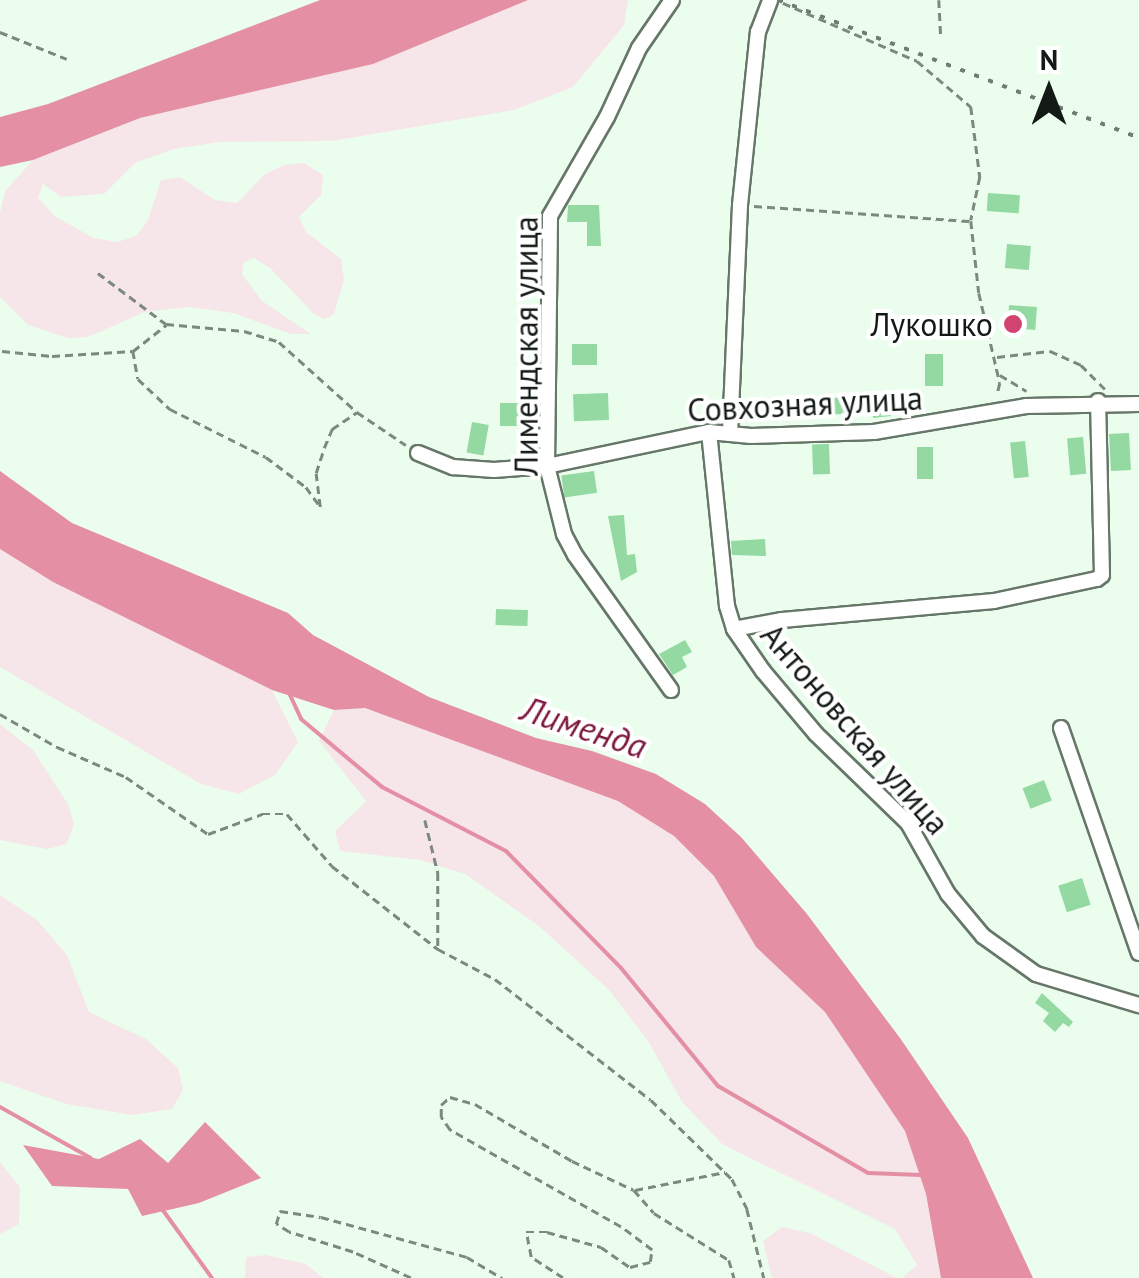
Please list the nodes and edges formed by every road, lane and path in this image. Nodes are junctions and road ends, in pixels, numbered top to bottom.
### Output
1 (672, 0) edge
2 (774, 0) edge
3 (939, 0) edge
4 (0, 32) edge
5 (941, 36) dead end
6 (67, 59) dead end
7 (740, 204) junction
8 (971, 220) junction
9 (98, 273) dead end
10 (166, 324) junction
11 (2, 351) edge
12 (133, 351) junction
13 (996, 358) junction
14 (998, 373) junction
15 (1098, 401) junction
16 (1122, 404) junction
17 (1139, 404) edge
18 (1050, 405) junction
19 (357, 412) junction
20 (994, 412) junction
21 (708, 432) junction
22 (730, 434) junction
23 (418, 453) joint
24 (547, 466) junction
25 (734, 629) junction
26 (671, 690) dead end
27 (0, 714) edge
28 (1061, 728) dead end
29 (425, 820) dead end
30 (438, 949) junction
31 (1139, 954) edge
32 (1139, 1005) edge
33 (725, 1172) junction
34 (634, 1190) junction
35 (764, 1276) edge
36 (411, 1278) edge
37 (502, 1278) edge
38 (563, 1278) edge
39 (734, 1278) edge

1 - 24 street, Лимендская улица
2 - 7 street
2 - 8 path
3 - 5 path
4 - 6 path
7 - 8 path
7 - 22 street
8 - 13 path
9 - 10 path
10 - 12 path
10 - 19 path
11 - 12 path
12 - 19 path
13 - 14 path
13 - 16 path
14 - 18 path
14 - 20 path
15 - 16 street, Совхозная улица
15 - 18 street, Совхозная улица
15 - 25 street
16 - 17 street, Совхозная улица
18 - 20 street, Совхозная улица
19 - 23 path
20 - 22 street, Совхозная улица
21 - 22 street, Совхозная улица
21 - 24 street, Совхозная улица
21 - 25 street, Антоновская улица
23 - 24 street, Совхозная улица
24 - 26 street, Лимендская улица
25 - 32 street, Антоновская улица
27 - 30 path
28 - 31 street
29 - 30 path
30 - 33 path
33 - 34 path
33 - 35 path
34 - 38 path
34 - 39 path
36 - 37 path

